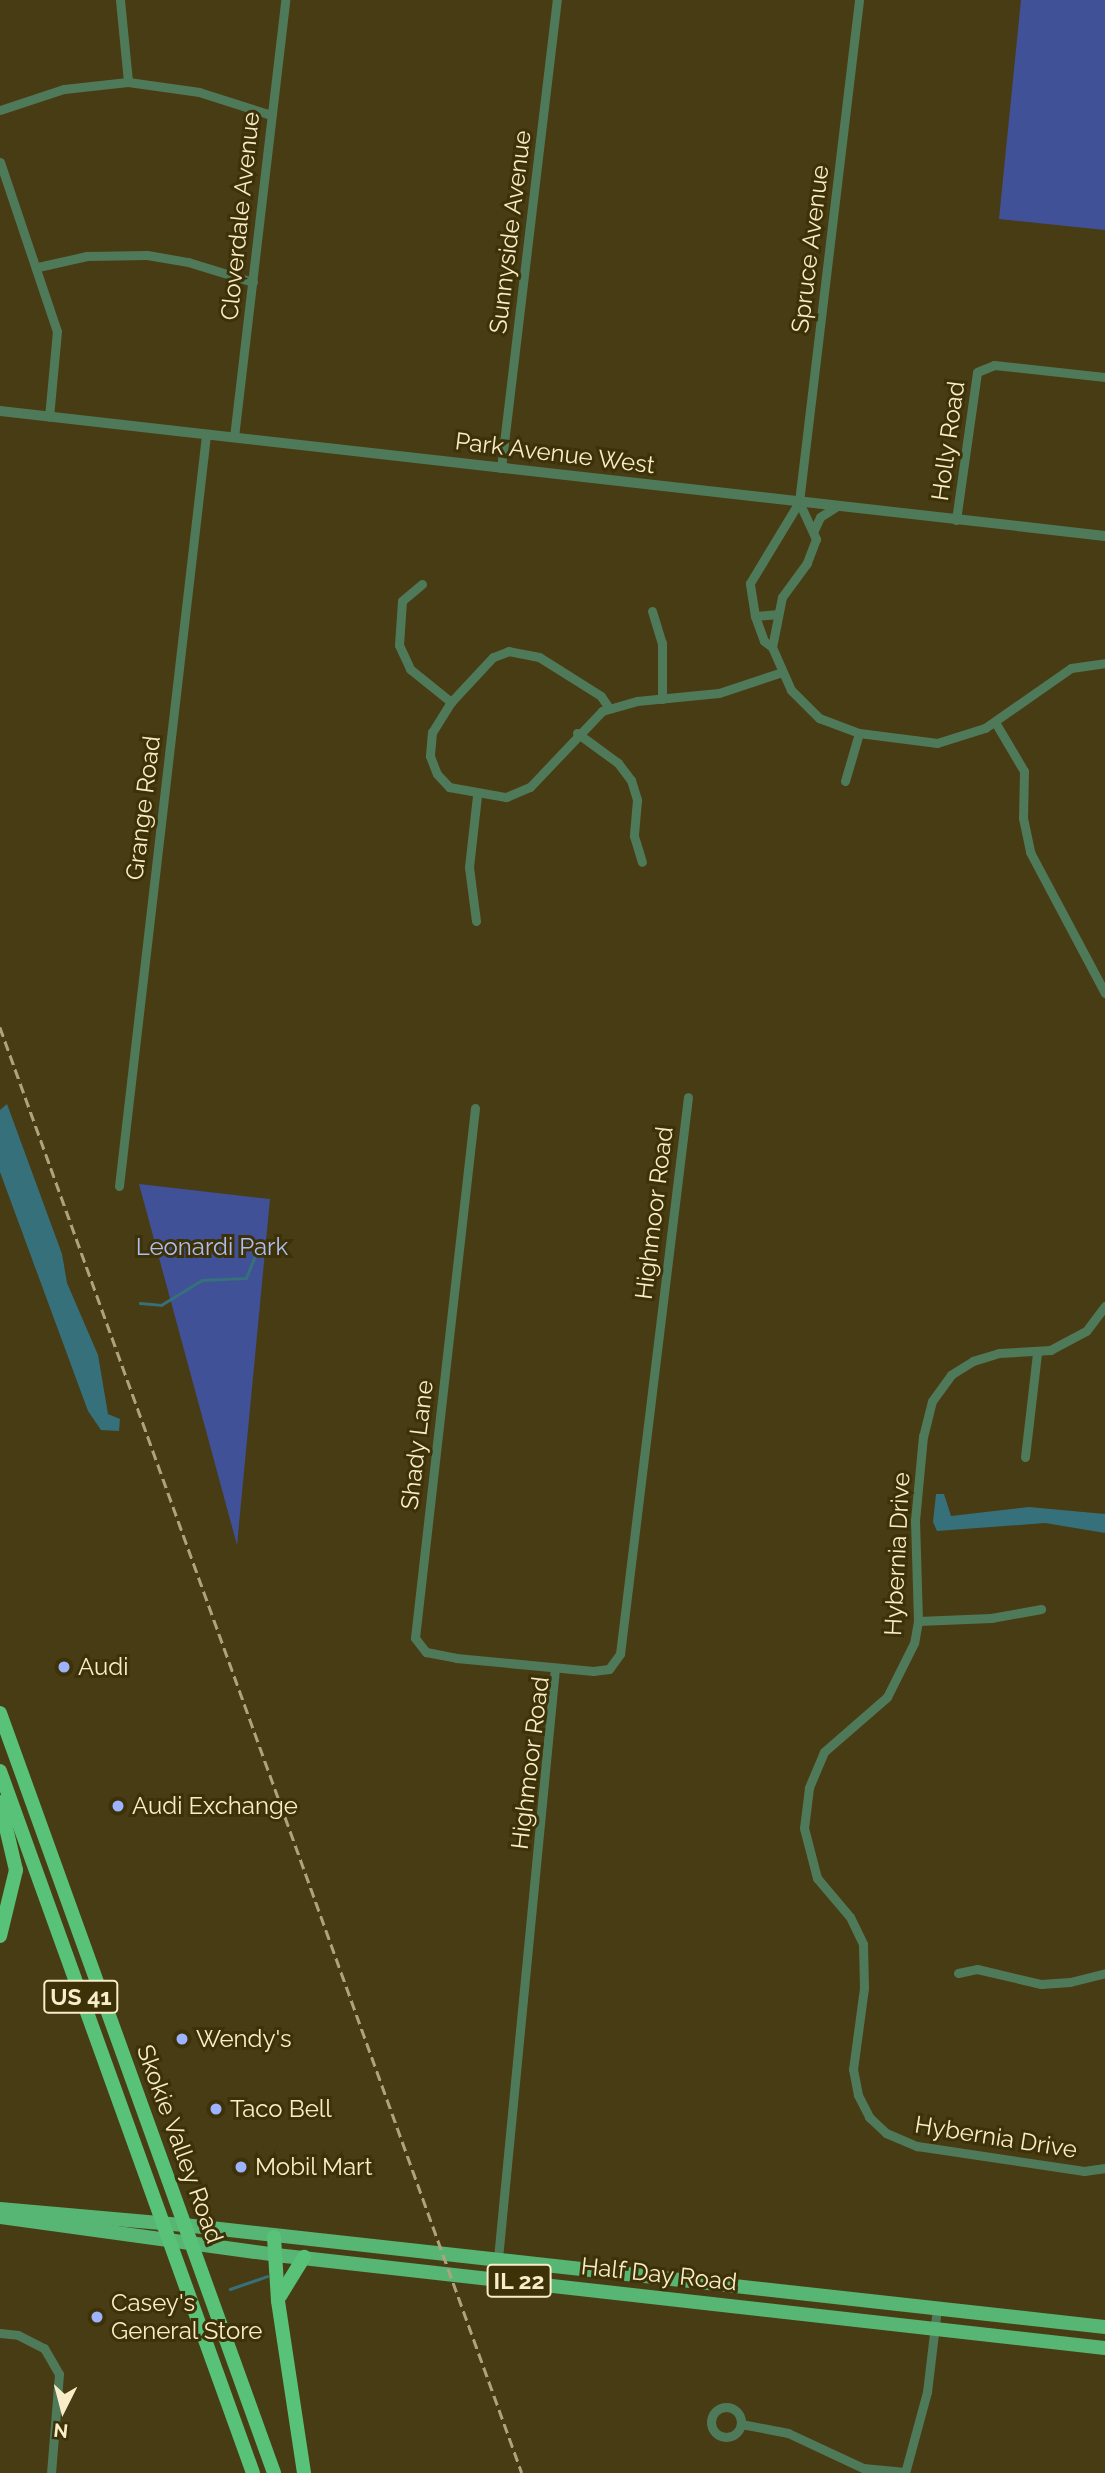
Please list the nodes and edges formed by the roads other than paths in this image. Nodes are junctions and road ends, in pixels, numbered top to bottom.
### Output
1 (120, 0) edge
2 (285, 0) edge
3 (557, 0) edge
4 (859, 0) edge
5 (128, 82) junction
6 (0, 110) edge
7 (271, 115) junction
8 (0, 162) edge
9 (38, 267) junction
10 (253, 282) junction
11 (1105, 377) edge
12 (0, 411) edge
13 (49, 417) junction
14 (206, 435) junction
15 (234, 437) junction
16 (500, 468) junction
17 (799, 502) junction
18 (837, 506) junction
19 (956, 520) junction
20 (814, 530) junction
21 (1105, 536) edge
22 (422, 584) dead end
23 (652, 611) dead end
24 (776, 614) junction
25 (755, 616) junction
26 (772, 647) junction
27 (1105, 663) edge
28 (782, 672) junction
29 (662, 699) junction
30 (451, 702) junction
31 (609, 708) junction
32 (995, 722) junction
33 (578, 733) junction
34 (859, 733) junction
35 (845, 781) dead end
36 (477, 796) junction
37 (642, 862) dead end
38 (477, 921) dead end
39 (1105, 993) edge
40 (688, 1097) dead end
41 (475, 1108) dead end
42 (119, 1186) dead end
43 (1105, 1306) edge
44 (1037, 1353) junction
45 (1025, 1457) dead end
46 (1041, 1609) dead end
47 (918, 1621) junction
48 (555, 1669) junction
49 (0, 1713) edge
50 (0, 1770) edge
51 (0, 1802) edge
52 (0, 1936) edge
53 (958, 1973) dead end
54 (1105, 1973) edge
55 (1105, 2168) edge
56 (0, 2209) edge
57 (0, 2217) edge
58 (163, 2224) junction
59 (184, 2225) junction
60 (274, 2237) junction
61 (169, 2241) junction
62 (192, 2245) junction
63 (276, 2255) junction
64 (304, 2257) junction
65 (498, 2261) junction
66 (496, 2279) junction
67 (278, 2301) junction
68 (937, 2308) junction
69 (1105, 2327) edge
70 (935, 2328) junction
71 (0, 2333) edge
72 (1105, 2348) edge
73 (741, 2424) dead end
74 (51, 2473) edge
75 (253, 2473) edge
76 (274, 2473) edge
77 (304, 2473) edge
78 (905, 2473) edge

1 - 5 street
2 - 7 street, Cloverdale Avenue
3 - 16 street, Sunnyside Avenue
4 - 17 street, Spruce Avenue
5 - 6 street
5 - 7 street
7 - 10 street, Cloverdale Avenue
8 - 9 street
9 - 10 street
9 - 13 street
10 - 15 street, Cloverdale Avenue
11 - 19 street, Holly Road
12 - 13 street, Park Avenue West
13 - 14 street, Park Avenue West
14 - 15 street, Park Avenue West
14 - 42 street, Grange Road
15 - 16 street, Park Avenue West
16 - 17 street, Park Avenue West
17 - 18 street, Park Avenue West
17 - 20 street
17 - 25 street
18 - 19 street, Park Avenue West
18 - 20 street
19 - 21 street, Park Avenue West
20 - 24 street
22 - 30 street
23 - 29 street
24 - 25 street
24 - 26 street
25 - 26 street
26 - 28 street
27 - 32 street
28 - 29 street
28 - 34 street
29 - 31 street
30 - 31 street
30 - 36 street
31 - 33 street
32 - 34 street
32 - 39 street
33 - 36 street
33 - 37 street
34 - 35 street
36 - 38 street
40 - 48 street, Highmoor Road
41 - 48 street, Shady Lane
43 - 44 street, Hybernia Drive
44 - 45 street
44 - 47 street, Hybernia Drive
46 - 47 street
47 - 55 street, Hybernia Drive
48 - 65 street, Highmoor Road
49 - 59 highway, Skokie Valley Road / US 41
50 - 58 highway, Skokie Valley Road / US 41
51 - 52 highway
53 - 54 street
56 - 58 main road, Half Day Road
57 - 61 main road, Half Day Road
58 - 59 main road, Half Day Road / IL 22
58 - 61 highway, Skokie Valley Road / US 41
59 - 60 main road, Half Day Road / IL 22
59 - 62 highway, Skokie Valley Road / US 41
60 - 63 highway
60 - 65 main road, Half Day Road / IL 22
61 - 62 main road, Half Day Road / IL 22
61 - 75 highway, Skokie Valley Road / US 41
62 - 63 main road, Half Day Road / IL 22
62 - 76 highway, Skokie Valley Road / US 41
63 - 64 main road, Half Day Road / IL 22
63 - 67 highway
64 - 66 main road, Half Day Road / IL 22
64 - 67 highway
65 - 66 street, Highmoor Road
65 - 68 main road, Half Day Road / IL 22
66 - 70 main road, Half Day Road / IL 22
67 - 77 highway
68 - 69 main road, Half Day Road / IL 22
68 - 70 street
70 - 72 main road, Half Day Road / IL 22
70 - 78 street
71 - 74 street
73 - 78 street

